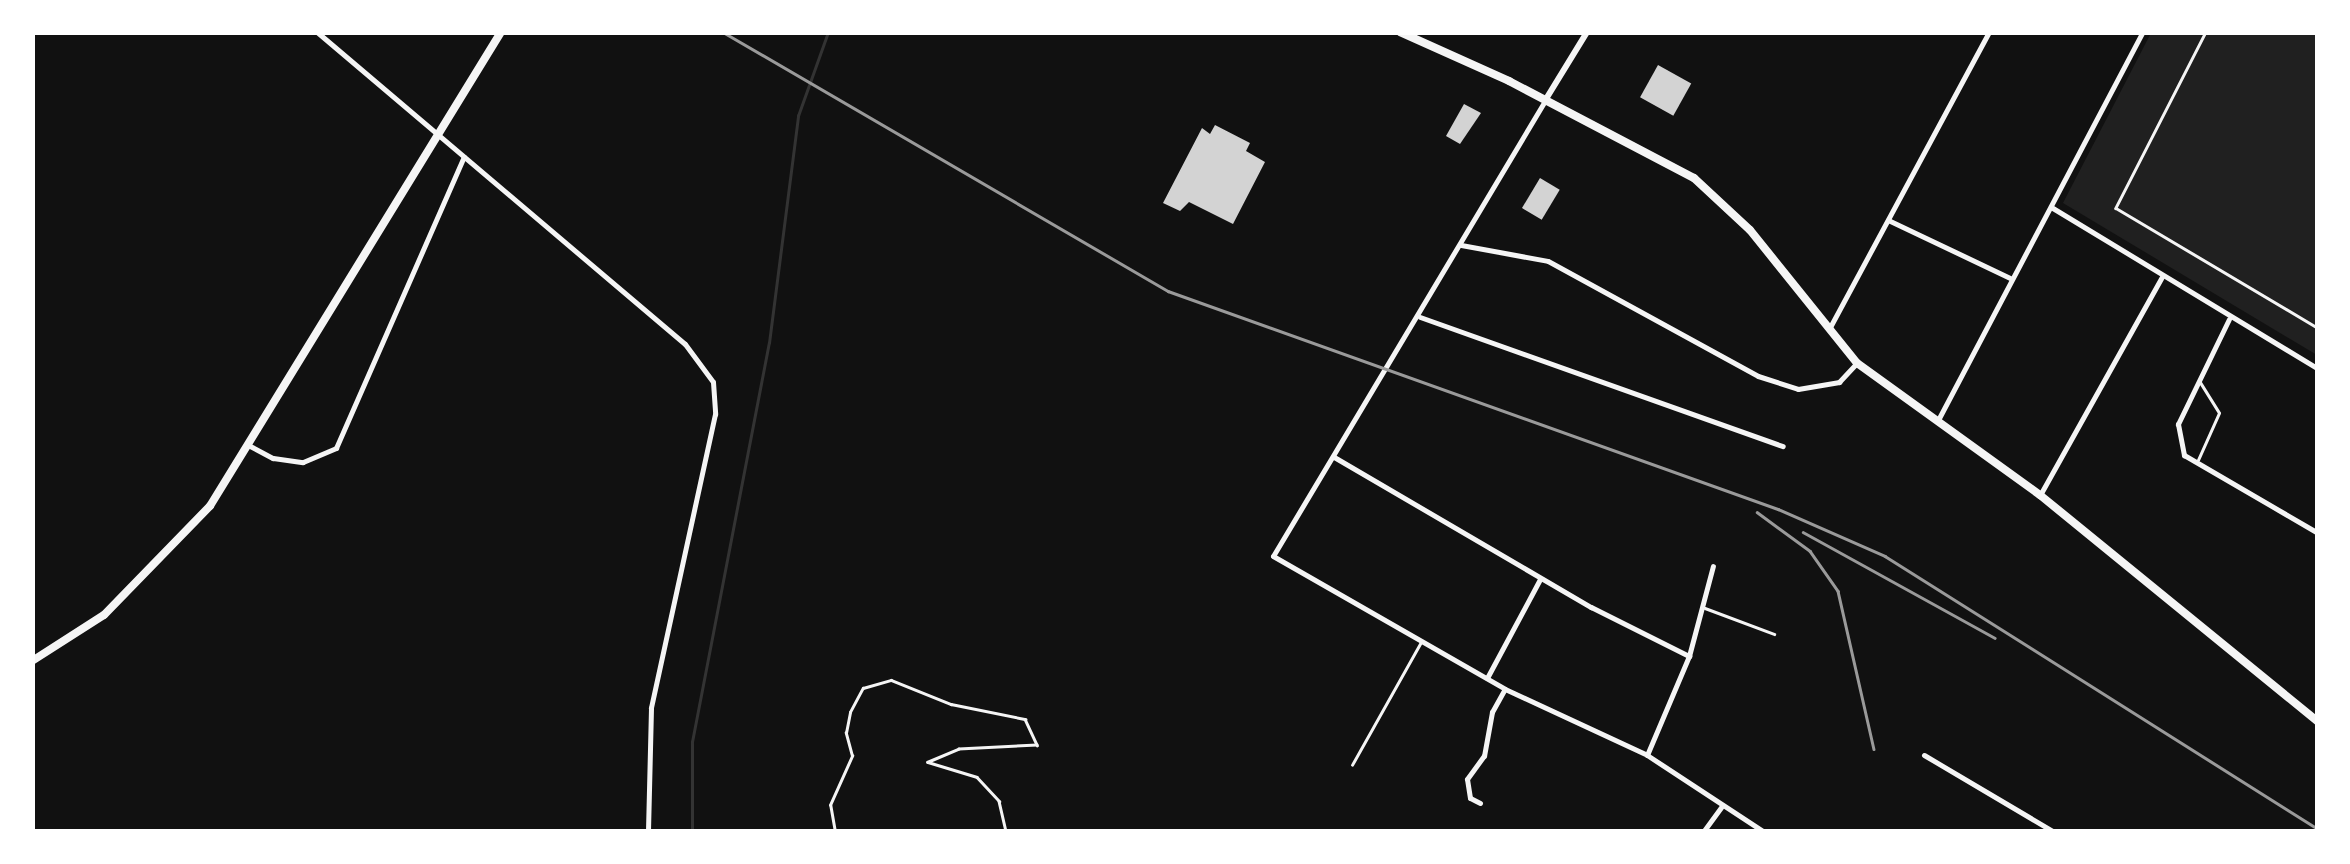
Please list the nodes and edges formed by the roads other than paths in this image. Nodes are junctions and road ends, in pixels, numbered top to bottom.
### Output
1 (317, 32) edge
2 (501, 32) edge
3 (1400, 32) edge
4 (1587, 32) edge
5 (1989, 32) edge
6 (2143, 32) edge
7 (1546, 99) junction
8 (464, 157) junction
9 (2050, 207) junction
10 (1888, 220) junction
11 (1461, 244) junction
12 (2162, 277) junction
13 (2010, 278) junction
14 (1420, 317) junction
15 (2229, 319) junction
16 (1829, 330) junction
17 (1857, 363) junction
18 (2318, 369) edge
19 (2199, 380) junction
20 (1938, 420) junction
21 (250, 446) junction
22 (1783, 446) dead end
23 (1334, 456) junction
24 (2198, 462) junction
25 (2040, 495) junction
26 (2318, 532) edge
27 (1714, 566) dead end
28 (1540, 578) junction
29 (1703, 607) junction
30 (1774, 634) dead end
31 (1422, 640) junction
32 (1689, 656) junction
33 (32, 662) edge
34 (1488, 678) junction
35 (1506, 689) junction
36 (2318, 722) edge
37 (1647, 754) junction
38 (1924, 756) dead end
39 (1352, 765) dead end
40 (1480, 803) dead end
41 (1721, 807) junction
42 (2050, 831) edge
43 (648, 832) edge
44 (1703, 832) edge
45 (1764, 832) edge

1 - 8 street
2 - 21 main road
3 - 7 main road
4 - 7 street
5 - 10 street
6 - 9 street
7 - 11 street
7 - 16 main road
8 - 21 street
8 - 43 street
9 - 12 street
9 - 13 street
10 - 13 street
10 - 16 street
11 - 14 street
11 - 17 street
12 - 15 street
12 - 25 street
13 - 20 street
14 - 22 street
14 - 23 street
15 - 18 street
15 - 19 street
16 - 17 main road
17 - 20 main road
19 - 24 lane
19 - 24 street
20 - 25 main road
21 - 33 main road
23 - 28 street
23 - 31 street
24 - 26 street
25 - 36 main road
27 - 29 street
28 - 32 street
28 - 34 street
29 - 30 lane
29 - 32 street
31 - 34 street
31 - 39 lane
32 - 37 street
34 - 35 street
35 - 37 street
35 - 40 street
37 - 41 street
38 - 42 street
41 - 44 street
41 - 45 street

